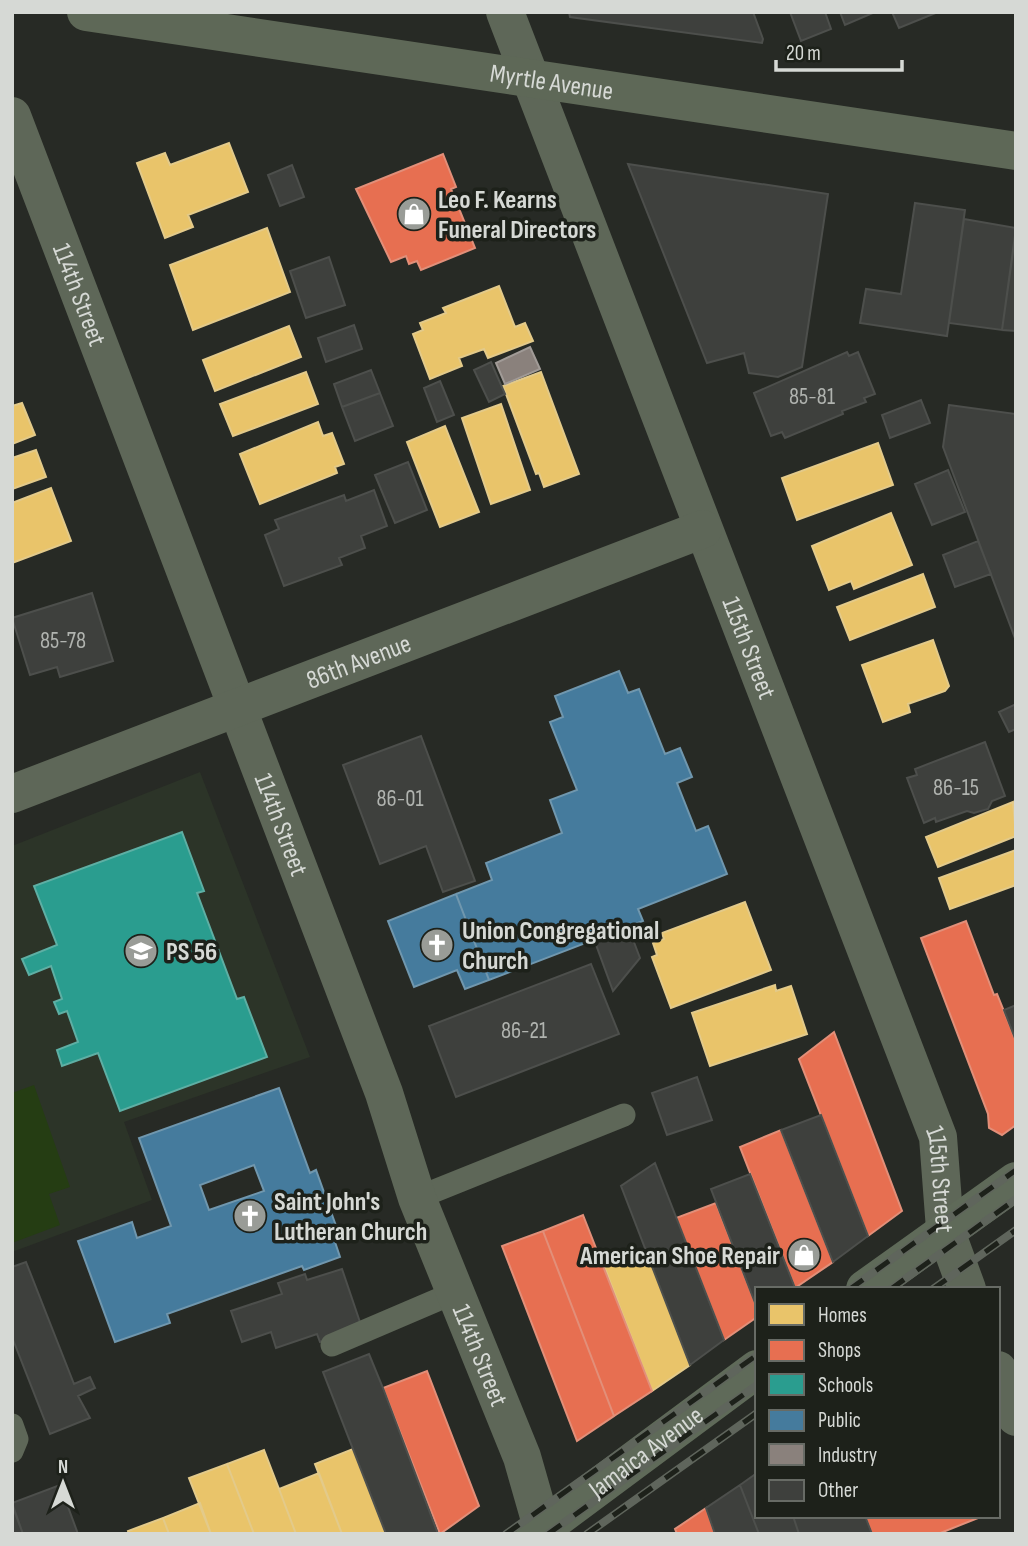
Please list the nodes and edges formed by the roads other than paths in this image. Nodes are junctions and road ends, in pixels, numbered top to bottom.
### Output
1 (86, 12) edge
2 (505, 12) edge
3 (530, 81) junction
4 (12, 116) edge
5 (1016, 151) edge
6 (703, 529) junction
7 (239, 709) junction
8 (12, 794) edge
9 (624, 1115) dead end
10 (1016, 1181) edge
11 (417, 1198) junction
12 (945, 1229) junction
13 (868, 1287) edge
14 (966, 1287) edge
15 (456, 1292) junction
16 (332, 1345) dead end
17 (755, 1371) edge
18 (1000, 1375) edge
19 (1016, 1416) edge
20 (12, 1425) edge
21 (12, 1451) edge
22 (540, 1532) edge

1 - 3 main road, Myrtle Avenue
2 - 3 street, 115th Street
3 - 5 main road, Myrtle Avenue
3 - 6 street, 115th Street
4 - 7 street, 114th Street
6 - 7 street, 86th Avenue
6 - 12 street, 115th Street
7 - 8 street, 86th Avenue
7 - 11 street, 114th Street
9 - 11 lane
10 - 12 main road
11 - 15 street, 114th Street
12 - 13 main road
12 - 14 street, 115th Street
15 - 16 lane
15 - 22 street, 114th Street
17 - 22 main road, Jamaica Avenue
18 - 19 street
20 - 21 lane

